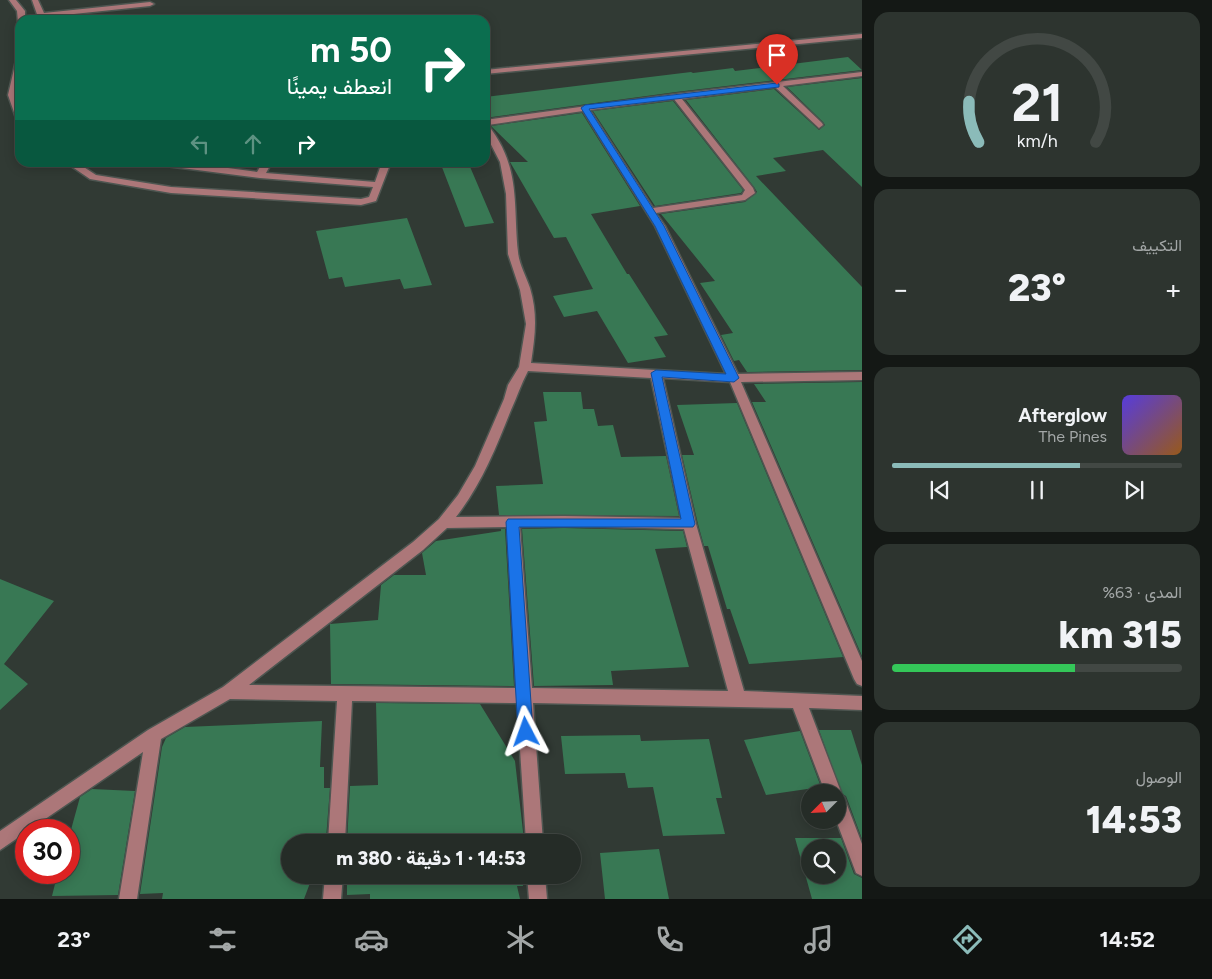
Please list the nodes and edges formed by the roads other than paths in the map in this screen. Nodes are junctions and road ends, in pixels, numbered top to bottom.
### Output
1 (12, 0) edge
2 (35, 0) edge
3 (150, 4) dead end
4 (21, 15) edge
5 (42, 15) edge
6 (66, 15) edge
7 (862, 36) edge
8 (490, 72) edge
9 (862, 74) edge
10 (853, 75) junction
11 (15, 81) edge
12 (862, 83) edge
13 (777, 85) junction
14 (676, 96) junction
15 (15, 104) edge
16 (585, 108) junction
17 (490, 122) edge
18 (820, 125) dead end
19 (490, 134) edge
20 (77, 167) edge
21 (197, 167) edge
22 (265, 167) edge
23 (385, 167) edge
24 (260, 175) junction
25 (378, 185) junction
26 (650, 211) junction
27 (525, 367) junction
28 (656, 373) junction
29 (862, 376) edge
30 (734, 378) junction
31 (512, 522) junction
32 (444, 523) junction
33 (689, 524) junction
34 (862, 679) edge
35 (228, 692) junction
36 (346, 693) junction
37 (523, 695) junction
38 (738, 698) junction
39 (798, 700) junction
40 (862, 703) edge
41 (154, 734) junction
42 (831, 784) edge
43 (846, 824) edge
44 (337, 834) edge
45 (533, 834) edge
46 (0, 841) edge
47 (862, 867) edge
48 (333, 884) edge
49 (537, 884) edge
50 (128, 899) edge
51 (332, 899) edge
52 (538, 899) edge

1 - 4 street
2 - 5 street
3 - 6 street
7 - 8 street
9 - 10 street
10 - 12 street
10 - 13 street
11 - 15 street
13 - 14 street
13 - 18 street
14 - 16 street
14 - 26 street
16 - 17 street
16 - 26 street
19 - 27 street
20 - 25 street
21 - 24 street
22 - 24 street
23 - 25 street
24 - 25 street
26 - 30 street
27 - 28 street
27 - 32 street
28 - 30 street
28 - 33 street
29 - 30 street
30 - 34 street
31 - 32 street
31 - 33 street
31 - 37 street
32 - 35 street
33 - 38 street
35 - 36 street
35 - 41 street
36 - 37 street
36 - 44 street
37 - 38 street
37 - 45 street
38 - 39 street
39 - 40 street
39 - 42 street
41 - 46 street
41 - 50 street
43 - 47 street
48 - 51 street
49 - 52 street

